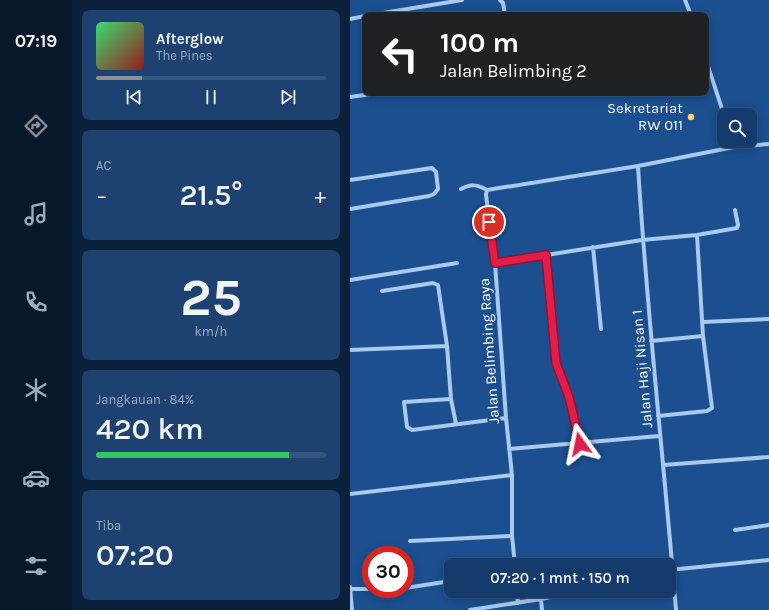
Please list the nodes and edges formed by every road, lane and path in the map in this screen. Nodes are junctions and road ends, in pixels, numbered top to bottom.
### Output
1 (462, 0) edge
2 (500, 0) edge
3 (686, 0) edge
4 (389, 12) edge
5 (504, 12) edge
6 (690, 12) edge
7 (362, 16) edge
8 (350, 18) edge
9 (709, 69) edge
10 (362, 95) edge
11 (350, 97) edge
12 (722, 108) edge
13 (769, 144) edge
14 (757, 145) edge
15 (729, 148) edge
16 (638, 166) junction
17 (350, 180) edge
18 (461, 189) dead end
19 (487, 190) junction
20 (350, 209) edge
21 (735, 210) dead end
22 (697, 234) junction
23 (642, 240) junction
24 (593, 247) junction
25 (546, 255) junction
26 (457, 263) dead end
27 (495, 263) junction
28 (350, 280) edge
29 (382, 291) dead end
30 (769, 319) edge
31 (703, 322) junction
32 (601, 329) dead end
33 (703, 336) junction
34 (651, 341) junction
35 (447, 346) junction
36 (350, 350) edge
37 (451, 399) junction
38 (658, 416) junction
39 (506, 418) junction
40 (456, 424) junction
41 (660, 436) junction
42 (580, 444) junction
43 (509, 449) junction
44 (769, 457) edge
45 (663, 465) junction
46 (512, 475) junction
47 (350, 494) edge
48 (769, 525) edge
49 (735, 530) dead end
50 (512, 536) junction
51 (410, 541) dead end
52 (514, 558) edge
53 (670, 558) edge
54 (769, 560) edge
55 (676, 569) edge
56 (444, 582) edge
57 (414, 587) edge
58 (350, 588) edge
59 (362, 589) edge
60 (518, 598) edge
61 (549, 598) edge
62 (674, 598) edge
63 (541, 600) junction
64 (518, 603) junction
65 (352, 610) edge
66 (470, 610) edge
67 (542, 610) edge
68 (676, 610) edge

1 - 4 street
2 - 5 street
3 - 6 street
7 - 8 street
9 - 12 street
10 - 11 street
13 - 14 street
15 - 16 street
16 - 19 street
16 - 23 street, Jalan Haji Nisan 1
17 - 20 street
18 - 19 street
19 - 27 street, Jalan Belimbing Raya
21 - 22 street
22 - 23 street
22 - 31 street
23 - 24 street
23 - 34 street, Jalan Haji Nisan 1
24 - 25 street
24 - 32 street
25 - 27 street
25 - 42 street
26 - 28 street
27 - 39 street, Jalan Belimbing Raya
29 - 35 street
30 - 31 street
31 - 33 street
33 - 34 street
33 - 38 street
34 - 38 street, Jalan Haji Nisan 1
35 - 36 street
35 - 37 street
37 - 40 street
37 - 40 street
38 - 41 street, Jalan Haji Nisan 1
39 - 40 street
39 - 43 street, Jalan Belimbing Raya
41 - 42 street
41 - 45 street, Jalan Haji Nisan 1
42 - 43 street
43 - 46 street, Jalan Belimbing Raya
44 - 45 street
45 - 53 street, Jalan Haji Nisan 1
46 - 47 street
46 - 50 street, Jalan Belimbing Raya
48 - 49 street
50 - 51 street
50 - 52 street, Jalan Belimbing Raya
54 - 55 street
56 - 57 street
58 - 59 street
58 - 65 street
60 - 64 street
61 - 63 street
62 - 68 street, Jalan Haji Nisan 1
63 - 64 street
63 - 67 street
64 - 66 street

